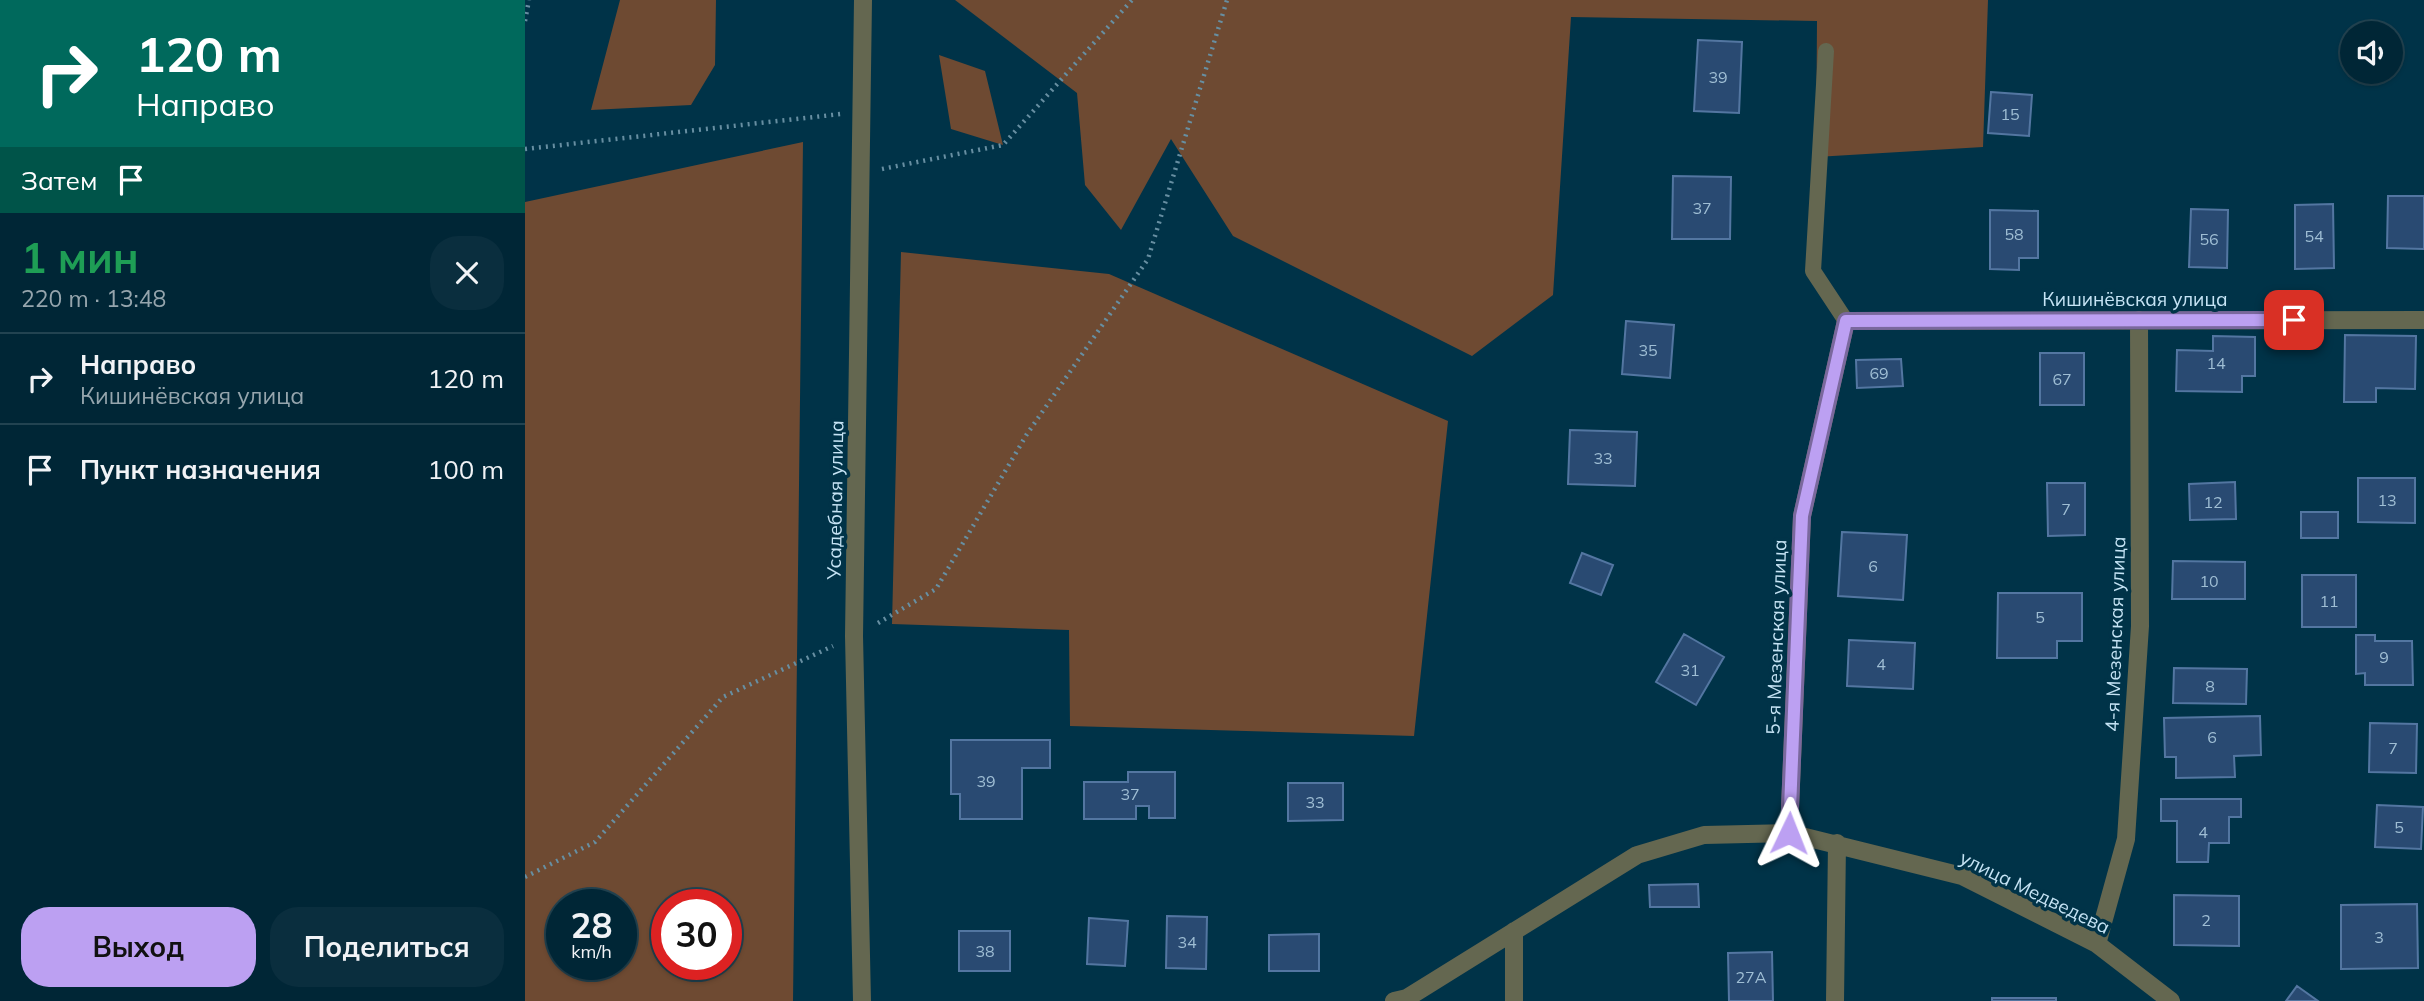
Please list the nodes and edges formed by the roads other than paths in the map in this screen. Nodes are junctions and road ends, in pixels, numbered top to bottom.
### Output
1 (863, 0) edge
2 (1826, 51) dead end
3 (2139, 320) junction
4 (2424, 320) edge
5 (1846, 321) junction
6 (1789, 833) junction
7 (1837, 843) junction
8 (1514, 931) junction
9 (2097, 944) junction
10 (862, 1001) edge
11 (1394, 1001) edge
12 (1514, 1001) edge
13 (1835, 1001) edge
14 (2171, 1001) edge

1 - 10 street, Усадебная улица
2 - 5 lane
3 - 4 street, Кишинёвская улица
3 - 5 street, Кишинёвская улица
3 - 9 street, 4-я Мезенская улица
5 - 6 street, 5-я Мезенская улица
6 - 7 street, улица Медведева
6 - 8 street, улица Медведева
7 - 9 street, улица Медведева
7 - 13 street
8 - 11 street, улица Медведева
8 - 12 street
9 - 14 street, улица Медведева

